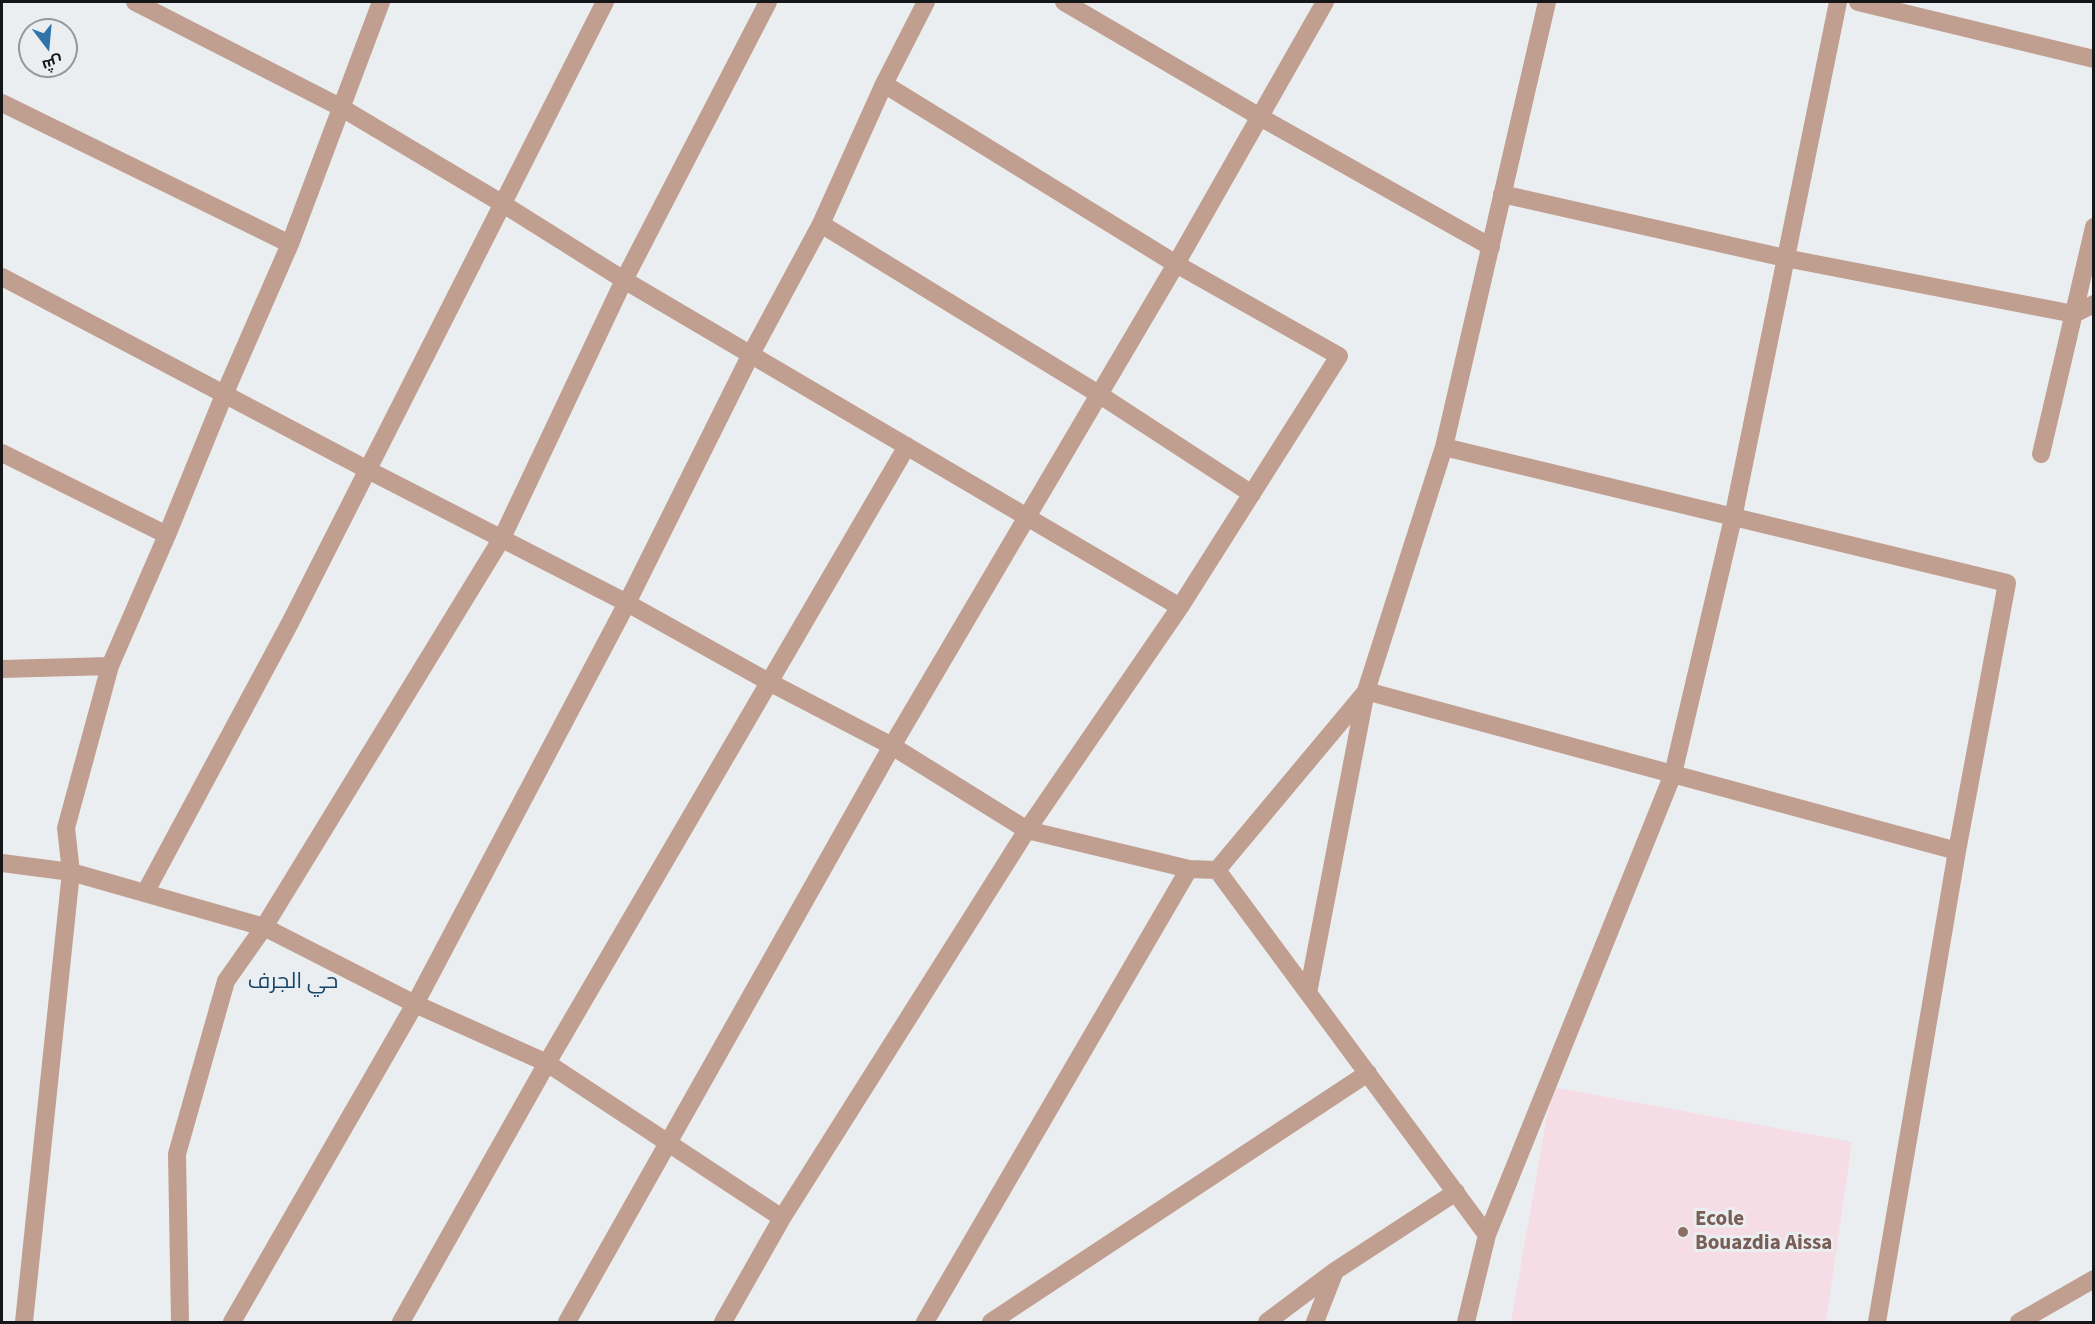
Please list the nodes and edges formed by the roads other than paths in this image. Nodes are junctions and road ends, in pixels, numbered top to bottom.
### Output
1 (135, 2) edge
2 (381, 2) edge
3 (605, 2) edge
4 (768, 2) edge
5 (926, 2) edge
6 (1064, 2) edge
7 (1325, 2) edge
8 (1547, 2) edge
9 (1838, 2) edge
10 (1858, 2) edge
11 (2094, 59) edge
12 (884, 84) junction
13 (2, 103) edge
14 (342, 108) junction
15 (1260, 117) junction
16 (1503, 194) junction
17 (503, 204) junction
18 (820, 224) junction
19 (2094, 227) edge
20 (290, 244) junction
21 (1491, 247) junction
22 (1785, 258) junction
23 (1176, 264) junction
24 (2, 277) edge
25 (624, 280) junction
26 (2094, 304) edge
27 (2074, 314) junction
28 (751, 354) junction
29 (224, 395) junction
30 (1100, 395) junction
31 (907, 446) junction
32 (1444, 447) junction
33 (2, 453) edge
34 (2041, 454) dead end
35 (368, 470) junction
36 (1252, 494) junction
37 (1028, 517) junction
38 (1733, 518) junction
39 (167, 535) junction
40 (502, 538) junction
41 (627, 603) junction
42 (1180, 607) junction
43 (110, 666) junction
44 (2, 669) edge
45 (769, 682) junction
46 (1366, 692) junction
47 (892, 746) junction
48 (1672, 774) junction
49 (1027, 830) junction
50 (1958, 851) junction
51 (2, 863) edge
52 (1189, 869) junction
53 (1217, 870) junction
54 (71, 872) junction
55 (145, 893) junction
56 (264, 927) junction
57 (1308, 993) junction
58 (415, 1004) junction
59 (546, 1063) junction
60 (1368, 1073) junction
61 (669, 1143) junction
62 (1456, 1192) junction
63 (782, 1218) junction
64 (1488, 1235) junction
65 (1335, 1271) junction
66 (2094, 1279) edge
67 (24, 1323) edge
68 (180, 1323) edge
69 (232, 1323) edge
70 (401, 1323) edge
71 (567, 1323) edge
72 (723, 1323) edge
73 (925, 1323) edge
74 (991, 1323) edge
75 (1267, 1323) edge
76 (1315, 1323) edge
77 (1466, 1323) edge
78 (1877, 1323) edge
79 (2019, 1323) edge

1 - 14 street
2 - 14 street
3 - 17 street
4 - 25 street
5 - 12 street
6 - 15 street
7 - 15 street
8 - 16 street
9 - 22 street
10 - 11 street
12 - 18 street
12 - 23 street
13 - 20 street
14 - 17 street
14 - 20 street
15 - 21 street
15 - 23 street
16 - 21 street
16 - 22 street
17 - 25 street
17 - 35 street
18 - 28 street
18 - 30 street
19 - 27 street
20 - 29 street
21 - 32 street
22 - 27 street
22 - 38 street
23 - 30 street
23 - 36 street
24 - 29 street
25 - 28 street
25 - 40 street
26 - 27 street
27 - 34 street
28 - 31 street
28 - 41 street
29 - 35 street
29 - 39 street
30 - 36 street
30 - 37 street
31 - 37 street
31 - 45 street
32 - 38 street
32 - 46 street
33 - 39 street
35 - 40 street
35 - 55 street
36 - 42 street
37 - 42 street
37 - 47 street
38 - 48 street
38 - 50 street
39 - 43 street
40 - 41 street
40 - 56 street
41 - 45 street
41 - 58 street
42 - 49 street
43 - 44 street
43 - 54 street
45 - 47 street
45 - 59 street
46 - 48 street
46 - 53 street
46 - 57 street
47 - 49 street
47 - 61 street
48 - 50 street
48 - 64 street
49 - 52 street
49 - 63 street
50 - 78 street
51 - 54 street
52 - 53 street
52 - 73 street
53 - 57 street
54 - 55 street
54 - 67 street
55 - 56 street
56 - 58 street
56 - 68 street
57 - 60 street
58 - 59 street
58 - 69 street
59 - 61 street
59 - 70 street
60 - 62 street
60 - 74 street
61 - 63 street
61 - 71 street
62 - 64 street
62 - 65 street
63 - 72 street
64 - 77 street
65 - 75 street
65 - 76 street
66 - 79 street

